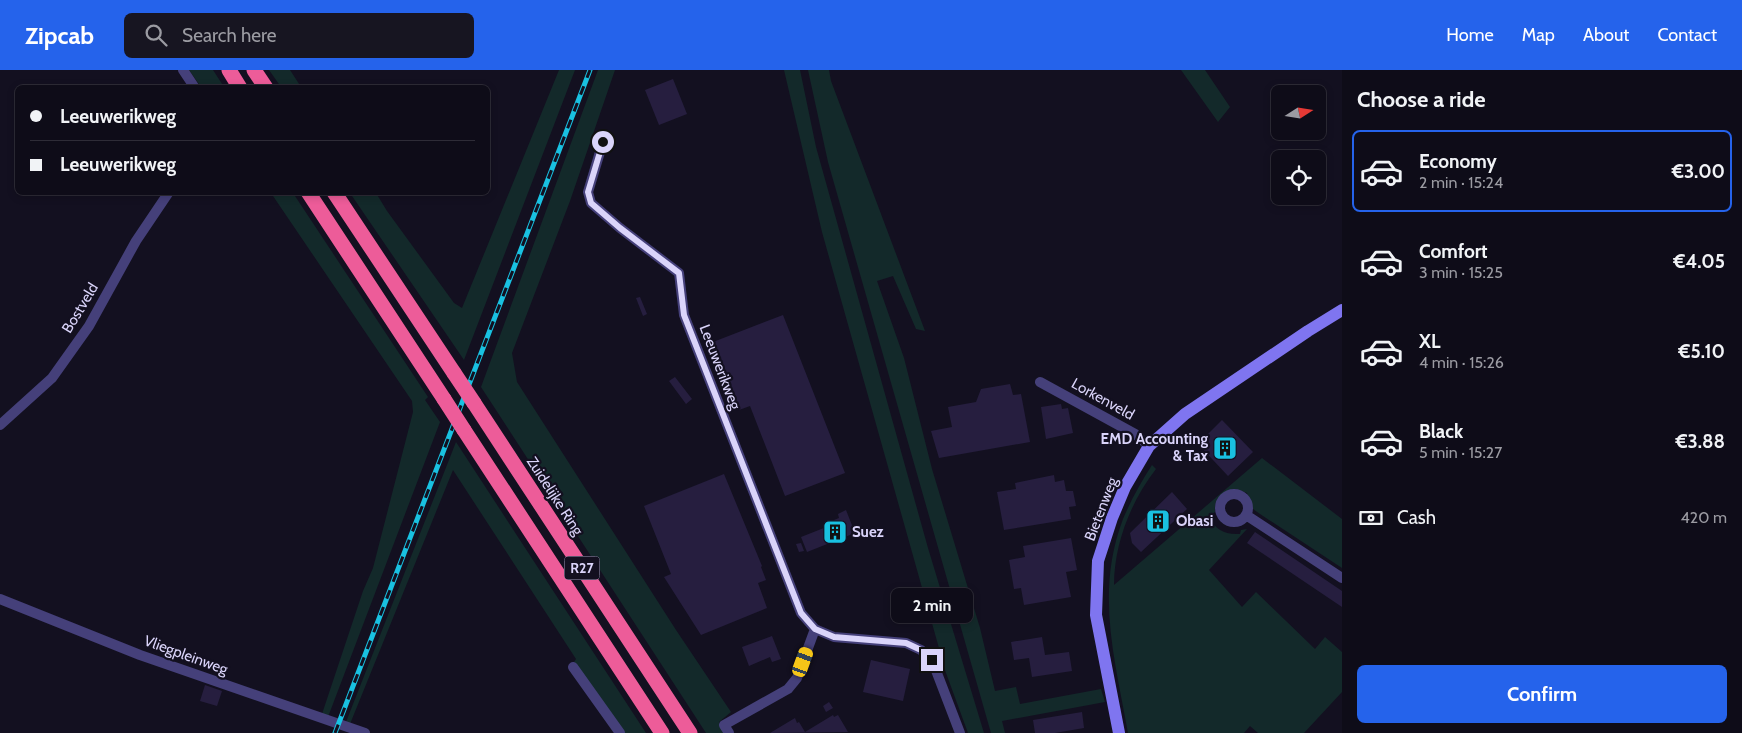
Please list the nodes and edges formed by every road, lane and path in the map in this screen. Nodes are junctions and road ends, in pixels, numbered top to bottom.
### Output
1 (184, 70) edge
2 (229, 70) edge
3 (254, 70) edge
4 (193, 85) edge
5 (238, 85) edge
6 (264, 85) edge
7 (603, 142) dead end
8 (167, 195) edge
9 (310, 195) edge
10 (336, 195) edge
11 (1342, 310) edge
12 (1040, 382) dead end
13 (0, 425) edge
14 (1149, 446) junction
15 (1246, 515) dead end
16 (1342, 578) edge
17 (0, 599) edge
18 (815, 629) junction
19 (573, 667) dead end
20 (726, 729) edge
21 (365, 733) edge
22 (620, 733) edge
23 (662, 733) edge
24 (690, 733) edge
25 (960, 733) edge
26 (1119, 733) edge

1 - 4 street
2 - 5 highway
3 - 6 highway
7 - 18 street, Leeuwerikweg
8 - 13 street, Bostveld
9 - 23 highway, R27, bridge
10 - 24 highway, Zuidelijke Ring / R27, bridge
11 - 14 street, Bietenweg
12 - 14 street, Lorkenveld
14 - 26 street, Bietenweg
15 - 16 street
17 - 21 street, Vliegpleinweg
18 - 20 street
18 - 25 street
19 - 22 street

